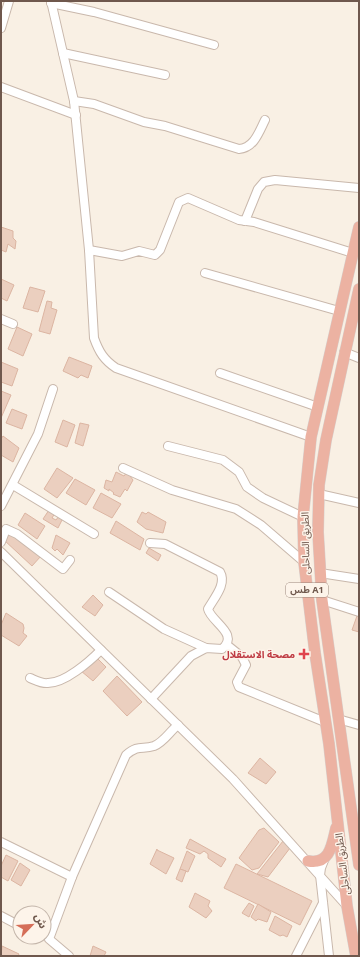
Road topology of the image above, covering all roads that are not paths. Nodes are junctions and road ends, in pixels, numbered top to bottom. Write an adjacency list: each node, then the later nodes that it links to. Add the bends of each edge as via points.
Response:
1 (9, 1): 3 (street)
2 (51, 2): 4 (street); 5 (street)
3 (1, 28)
4 (214, 45)
5 (63, 54): 6 (street); 8 (street)
6 (165, 74)
7 (1, 87): 9 (street)
8 (74, 101): 9 (street); 10 (street, via 94,104 144,122 239,149 252,144)
9 (76, 115): 14 (street)
10 (265, 120)
11 (359, 188): 12 (street, via 274,180 264,182 258,189)
12 (245, 221): 14 (street, via 188,198 179,202 160,250 154,255 139,250 122,256); 15 (street)
13 (359, 227): 15 (highway, الطريق الساحلى / طس A1)
14 (90, 250): 26 (street, via 94,338 98,350 107,362 116,368)
15 (353, 254): 18 (highway, الطريق الساحلى / طس A1)
16 (204, 273): 18 (street)
17 (359, 289): 21 (highway, الطريق الساحلى / طس A1)
18 (339, 311): 25 (highway, الطريق الساحلى / طس A1)
19 (1, 319): 20 (street)
20 (13, 324)
21 (344, 352): 22 (street); 30 (highway, الطريق الساحلى / طس A1, via 326,440)
22 (359, 358)
23 (220, 374): 25 (street)
24 (53, 389): 29 (street, via 38,434)
25 (318, 407): 26 (highway, الطريق الساحلى / طس A1)
26 (311, 436): 33 (highway, الطريق الساحلى / طس A1)
27 (168, 446): 33 (street, via 223,460 239,472 248,487 263,498)
28 (123, 468): 39 (street, via 172,490 236,509 261,525)
29 (13, 485): 32 (street); 34 (street)
30 (319, 494): 31 (street); 40 (highway, الطريق الساحلى / طس A1)
31 (359, 503)
32 (1, 506)
33 (303, 517): 39 (highway, الطريق الساحلى / طس A1)
34 (94, 534)
35 (1, 542): 38 (street, via 6,530 17,534 63,569)
36 (150, 543): 45 (street, via 165,544 220,572 223,576 222,584 208,609 209,614 227,632)
37 (1, 552): 47 (street)
38 (70, 560)
39 (304, 562): 51 (highway, الطريق الساحلى / طس A1)
40 (320, 573): 41 (street); 43 (highway, الطريق الساحلى / طس A1)
41 (359, 579)
42 (109, 592): 46 (street, via 164,630)
43 (322, 600): 44 (street); 50 (highway, الطريق الساحلى / طس A1)
44 (359, 612)
45 (227, 645): 46 (street, via 222,649); 51 (street, via 245,661 246,665 237,682 239,688)
46 (206, 648): 49 (street, via 191,656)
47 (101, 650): 48 (street, via 76,671 54,682 42,683); 49 (street)
48 (30, 678)
49 (151, 699): 53 (street)
50 (338, 719): 52 (street); 58 (highway, الطريق الساحلى / طس A1)
51 (325, 722): 54 (highway, الطريق الساحلى / طس A1)
52 (359, 725)
53 (178, 726): 57 (street, via 232,778); 60 (street, via 161,743 135,748 126,755)
54 (337, 822): 56 (highway, via 329,853); 62 (highway, الطريق الساحلى / طس A1)
55 (1, 842): 60 (street)
56 (325, 858): 57 (highway); 59 (street)
57 (308, 861): 59 (street)
58 (359, 865)
59 (320, 875): 61 (street); 62 (street)
60 (72, 877): 65 (street)
61 (323, 902): 68 (street); 69 (street)
62 (347, 906): 70 (highway, الطريق الساحلى / طس A1)
63 (1, 916): 64 (street)
64 (12, 922)
65 (52, 924)
66 (52, 943): 67 (street)
67 (69, 956)
68 (296, 956)
69 (329, 956)
70 (356, 956)

